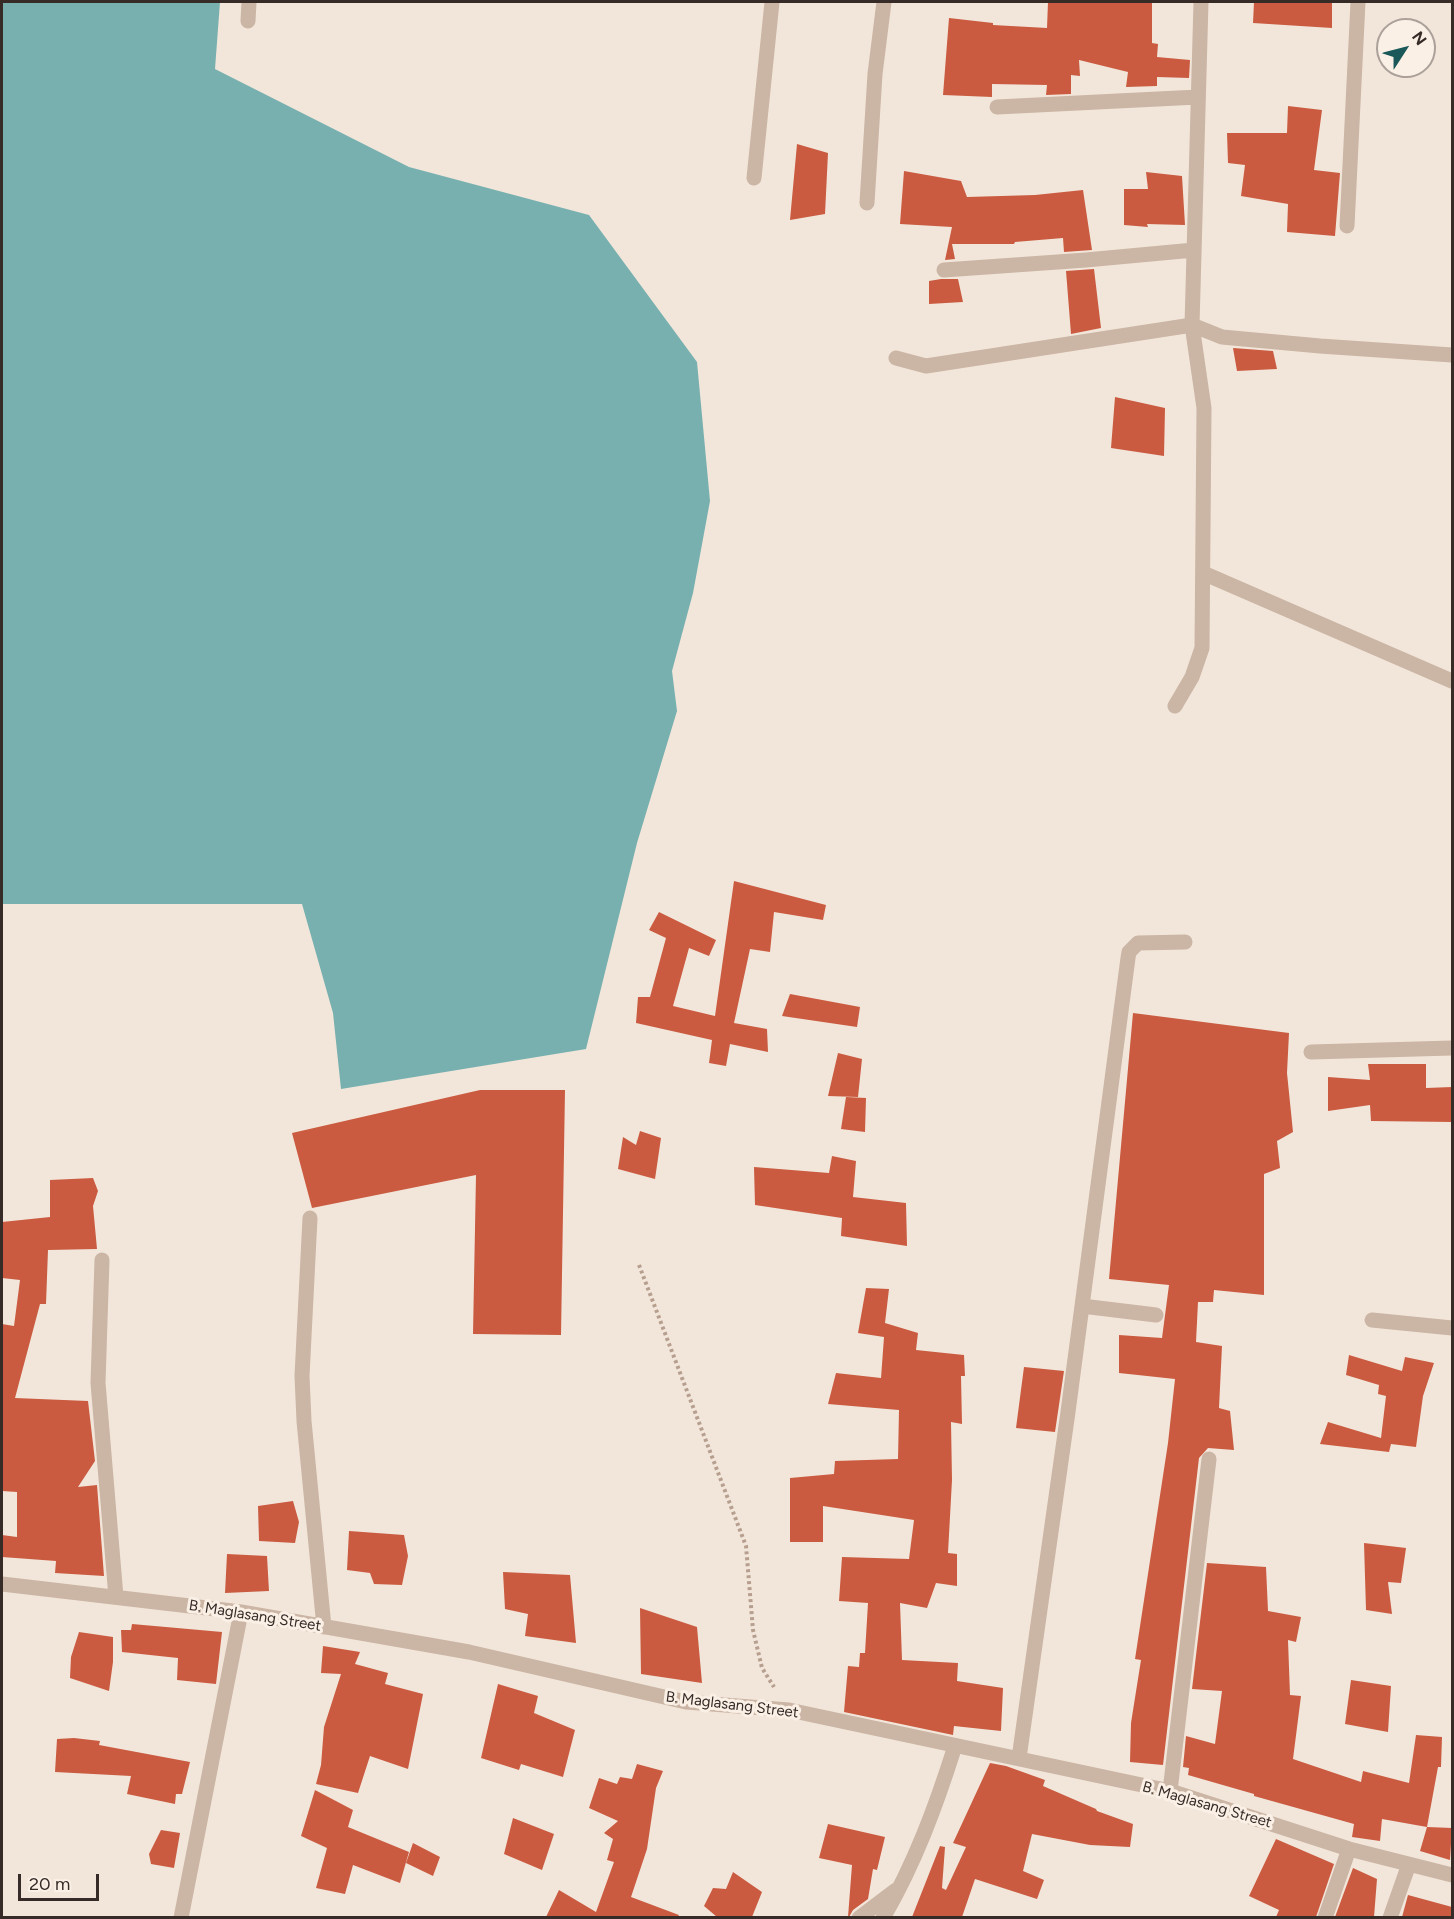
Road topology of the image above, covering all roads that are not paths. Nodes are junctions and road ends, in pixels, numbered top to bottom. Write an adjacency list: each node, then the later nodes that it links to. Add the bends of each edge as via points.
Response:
1 (249, 2): 6 (street)
2 (772, 2): 9 (street)
3 (884, 2): 10 (street)
4 (1201, 2): 7 (street)
5 (1358, 2): 11 (street)
6 (248, 21)
7 (1198, 97): 8 (street); 12 (street)
8 (997, 107)
9 (754, 178)
10 (867, 202)
11 (1347, 226)
12 (1194, 250): 13 (street); 14 (street)
13 (944, 270)
14 (1192, 325): 15 (street, via 1222,337); 16 (street, via 926,366); 17 (street, via 1203,408)
15 (1452, 355)
16 (896, 358)
17 (1203, 573): 18 (street); 19 (street, via 1202,648 1192,678)
18 (1452, 681)
19 (1175, 706)
20 (1185, 942): 25 (street, via 1138,942 1129,952)
21 (1452, 1048): 22 (street)
22 (1311, 1052)
23 (310, 1218): 33 (street, via 303,1421)
24 (102, 1260): 31 (street, via 98,1383)
25 (1082, 1306): 26 (street); 35 (street)
26 (1156, 1315)
27 (1372, 1320): 28 (street)
28 (1452, 1328)
29 (1209, 1459): 36 (street)
30 (2, 1584): 31 (street, B. Maglasang Street)
31 (116, 1597): 32 (street, B. Maglasang Street)
32 (241, 1612): 33 (street, B. Maglasang Street); 41 (street)
33 (324, 1627): 34 (street, B. Maglasang Street, via 469,1652 686,1702 789,1710)
34 (955, 1746): 35 (street, B. Maglasang Street); 40 (street)
35 (1019, 1758): 36 (street, B. Maglasang Street)
36 (1170, 1791): 37 (street, B. Maglasang Street)
37 (1349, 1848): 38 (street, B. Maglasang Street); 44 (street)
38 (1410, 1864): 39 (street, B. Maglasang Street); 45 (street)
39 (1452, 1875)
40 (903, 1884): 42 (street); 43 (street)
41 (181, 1917)
42 (859, 1917)
43 (883, 1917)
44 (1324, 1917)
45 (1390, 1917)

